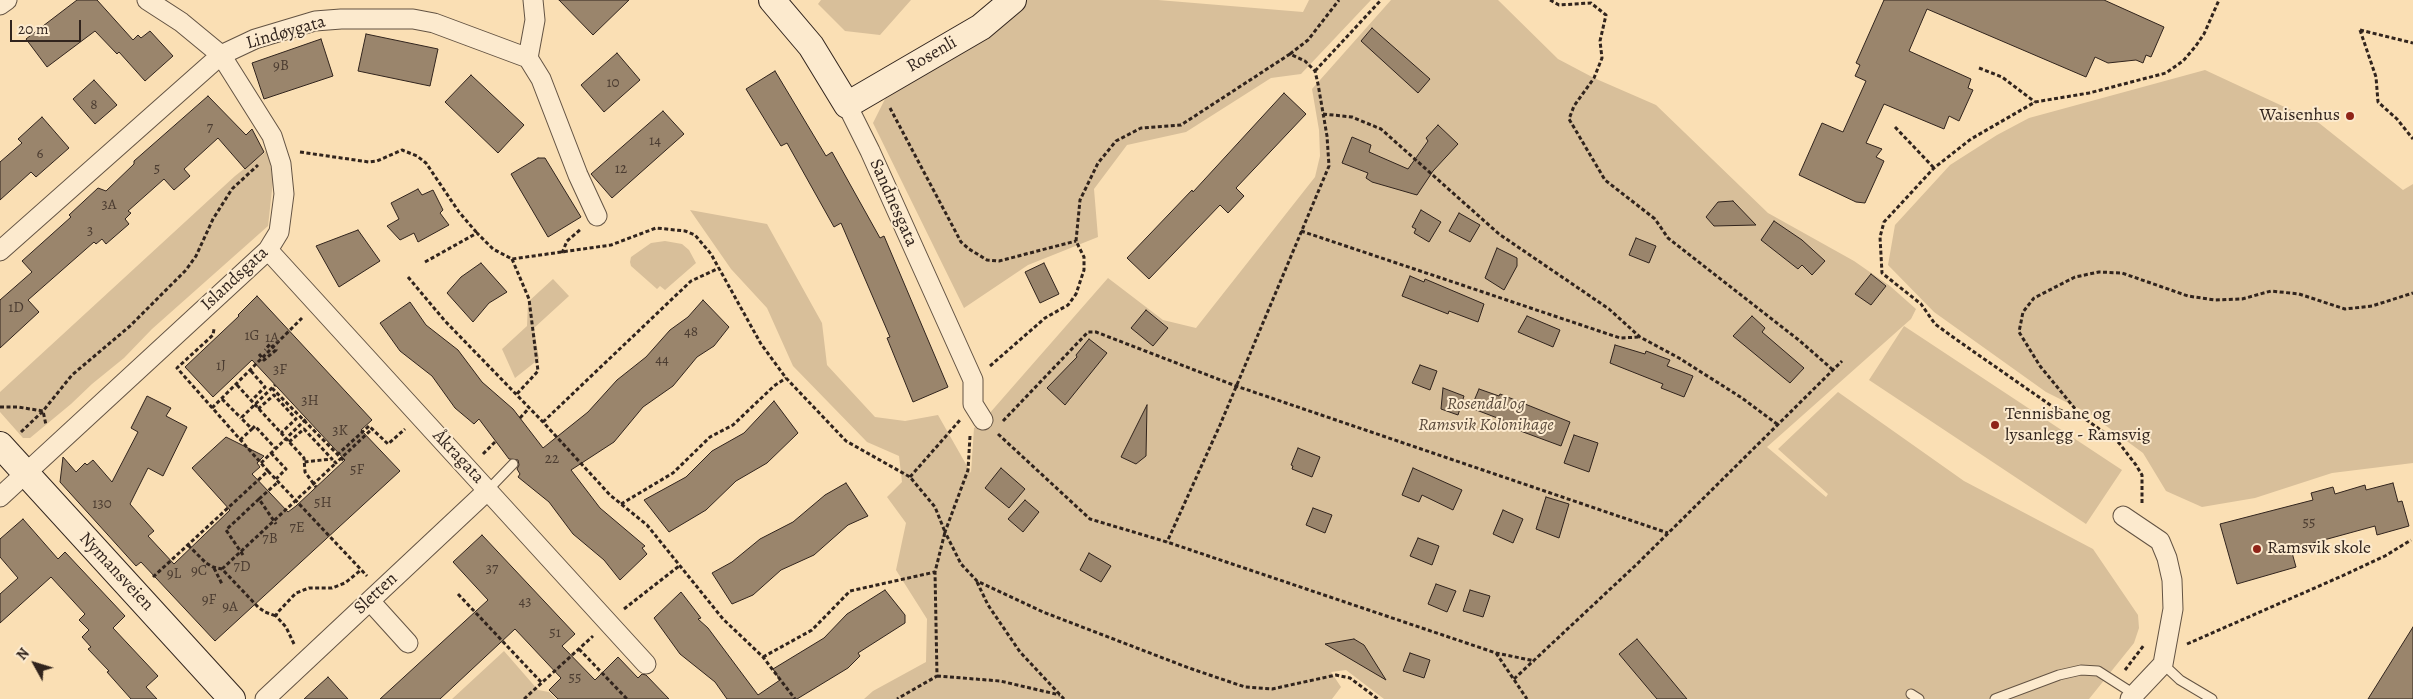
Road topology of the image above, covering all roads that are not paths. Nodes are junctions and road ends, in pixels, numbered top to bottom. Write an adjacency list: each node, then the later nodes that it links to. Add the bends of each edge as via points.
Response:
1 (7, 0): 6 (street)
2 (147, 0): 7 (street, Islandsgata, via 182,22)
3 (533, 0): 8 (street, via 535,20)
4 (772, 0): 9 (street, Sandnesgata, via 811,46)
5 (1013, 0): 9 (street, Rosenli, via 981,27)
6 (0, 5)
7 (221, 55): 8 (street, Lindøygata, via 255,39 315,21 362,18 413,19 434,23); 11 (street, Islandsgata, via 272,136 278,152 283,212 279,232); 12 (street, Lindøygata)
8 (528, 58): 10 (street, via 541,79)
9 (846, 105): 13 (street, Sandnesgata, via 870,151 972,380)
10 (597, 216)
11 (268, 250): 16 (street, Islandsgata); 17 (street, Åkragata)
12 (0, 251)
13 (984, 418)
14 (8, 440): 16 (street, Nymansveien)
15 (513, 464): 17 (lane)
16 (25, 474): 18 (street, Islandsgata); 25 (street, Nymansveien)
17 (488, 490): 20 (street, Sletten); 22 (street, Åkragata)
18 (0, 497)
19 (2123, 516): 23 (street, via 2160,541 2167,558 2173,609)
20 (370, 600): 21 (street, Sletten); 26 (street, Sletten)
21 (408, 643)
22 (646, 664)
23 (2163, 664): 24 (street); 28 (lane, via 2180,680)
24 (2132, 696): 27 (lane, via 2098,671 2080,670)
25 (232, 699)
26 (265, 699)
27 (1995, 699)
28 (2212, 699)

